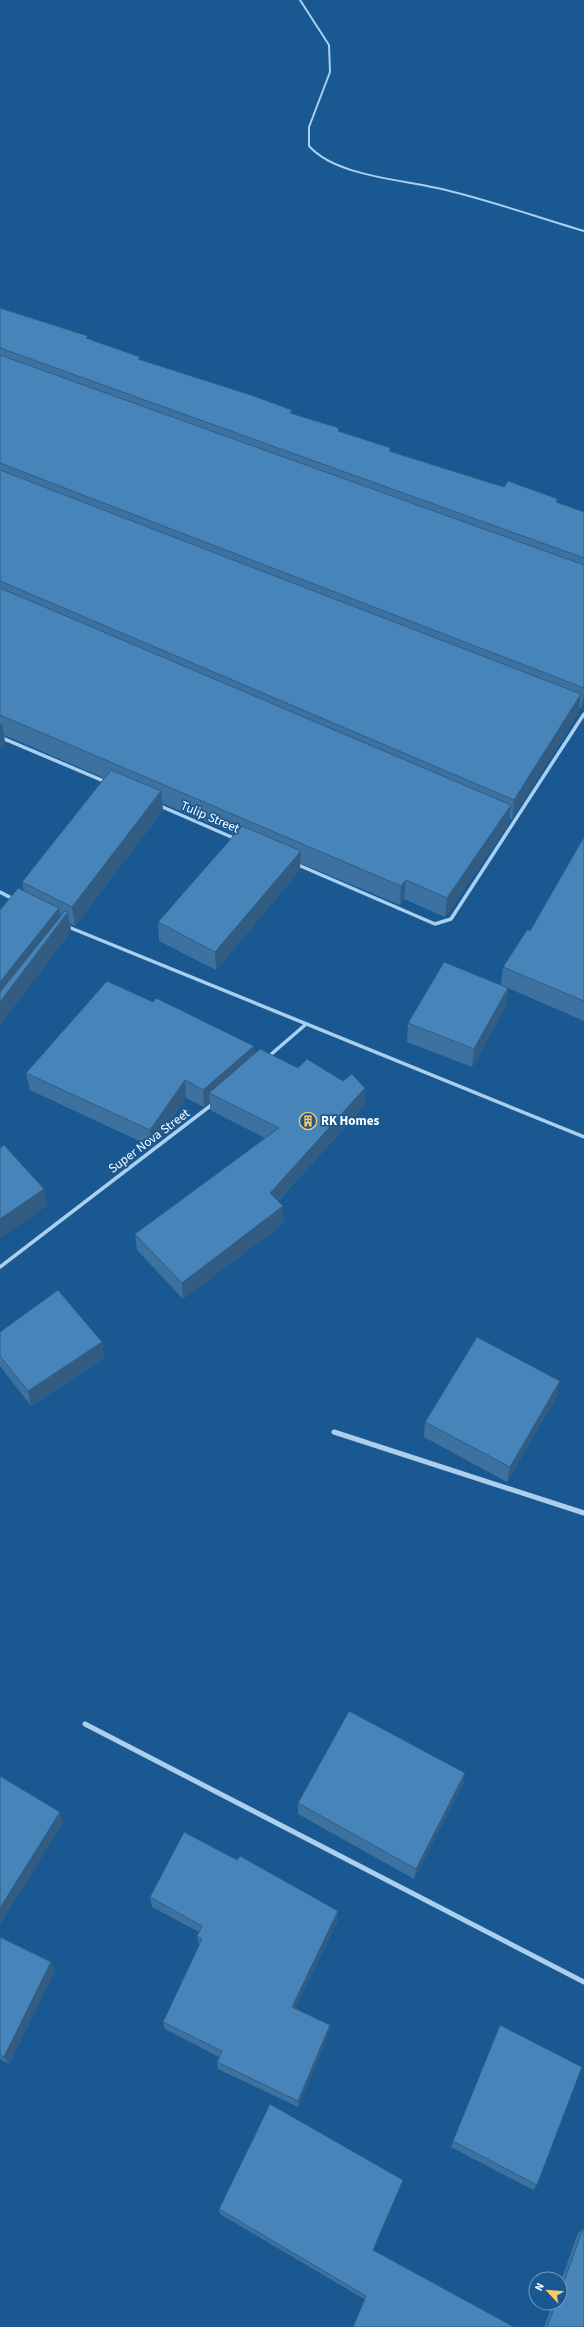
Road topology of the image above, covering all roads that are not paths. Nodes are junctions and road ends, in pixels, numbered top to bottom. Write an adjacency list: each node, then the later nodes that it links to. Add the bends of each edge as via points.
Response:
1 (300, 0): 2 (lane, via 329,46 330,72 309,127 309,146 317,155 341,166 386,179 438,188)
2 (584, 231)
3 (577, 710): 4 (street)
4 (584, 713): 9 (street)
5 (0, 737): 6 (street)
6 (109, 784)
7 (152, 802): 10 (street, Tulip Street)
8 (505, 820): 9 (street)
9 (513, 823): 11 (street, via 451,919 435,924)
10 (239, 840)
11 (290, 862)
12 (0, 892): 13 (street)
13 (20, 902)
14 (60, 923): 15 (street)
15 (67, 926): 16 (street); 17 (street)
16 (62, 932)
17 (305, 1025): 18 (street); 20 (street)
18 (264, 1060)
19 (218, 1100): 21 (street, Super Nova Street)
20 (584, 1137)
21 (0, 1267)
22 (334, 1432): 23 (street)
23 (584, 1513)
24 (85, 1724): 25 (street)
25 (584, 1982)

